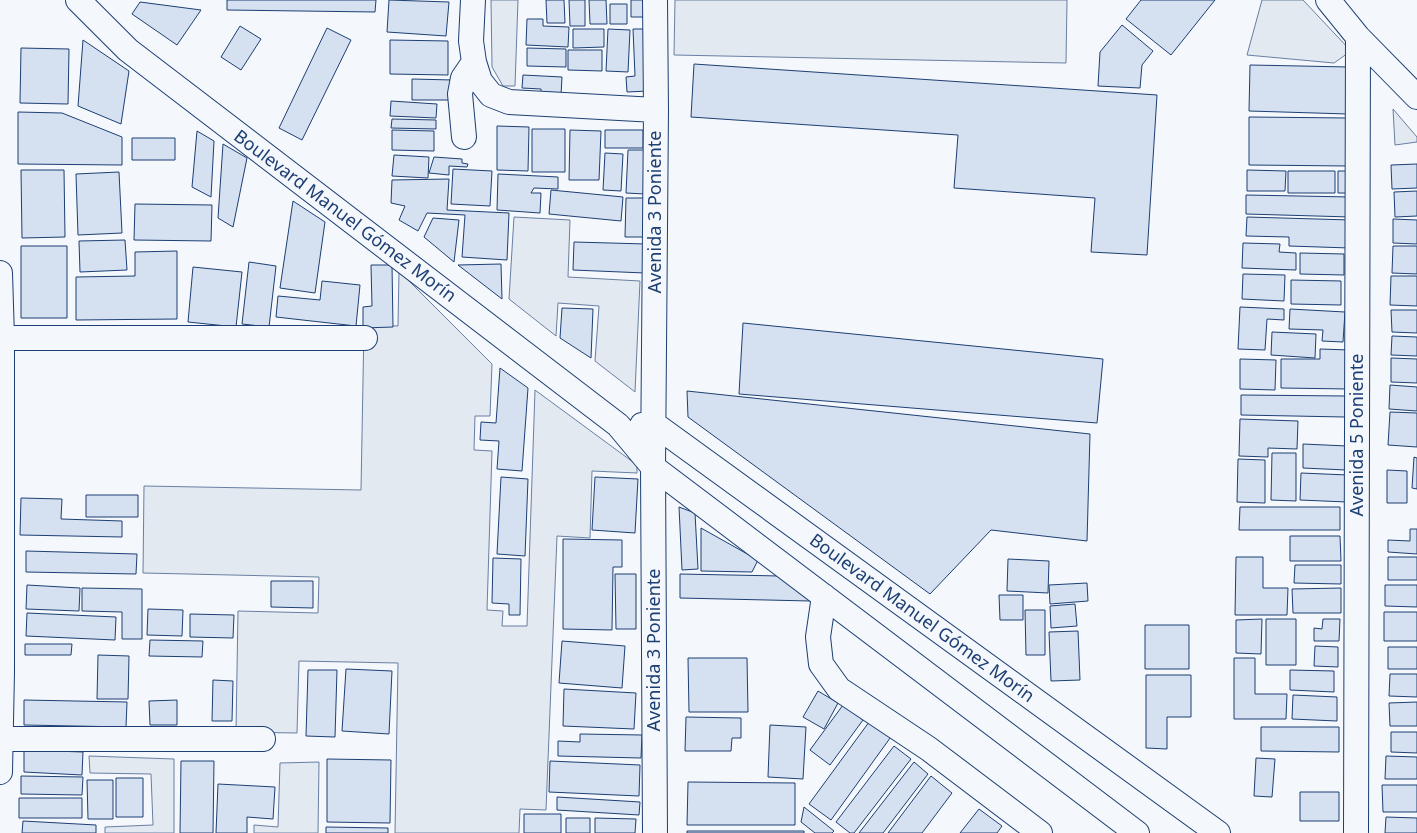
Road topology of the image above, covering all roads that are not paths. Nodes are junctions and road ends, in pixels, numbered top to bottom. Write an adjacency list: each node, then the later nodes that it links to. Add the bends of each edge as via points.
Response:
1 (78, 0): 14 (street, Boulevard Manuel Gómez Morín, via 128,50)
2 (473, 0): 6 (street, via 471,41)
3 (655, 0): 8 (street, Avenida 3 Poniente)
4 (1328, 0): 5 (street)
5 (1358, 36): 7 (street); 25 (street, Avenida 5 Poniente)
6 (474, 62): 8 (street, via 480,81 490,95 509,102); 9 (street, via 463,78 460,94)
7 (1417, 97)
8 (656, 110): 13 (street, Avenida 3 Poniente)
9 (464, 137)
10 (0, 273): 11 (street)
11 (2, 338): 12 (street); 17 (street)
12 (365, 338)
13 (654, 424): 14 (street); 15 (street, Avenida 3 Poniente); 24 (street, Boulevard Manuel Gómez Morín)
14 (618, 425): 15 (street, Boulevard Manuel Gómez Morín)
15 (653, 467): 16 (street, Boulevard Manuel Gómez Morín); 21 (street, Avenida 3 Poniente)
16 (824, 596): 22 (street, via 818,637 821,664 839,689 929,749); 23 (street, Boulevard Manuel Gómez Morín)
17 (1, 670): 18 (street)
18 (1, 739): 19 (street); 20 (street)
19 (263, 739)
20 (0, 772)
21 (655, 833)
22 (1040, 833)
23 (1137, 833)
24 (1218, 833)
25 (1356, 833)

